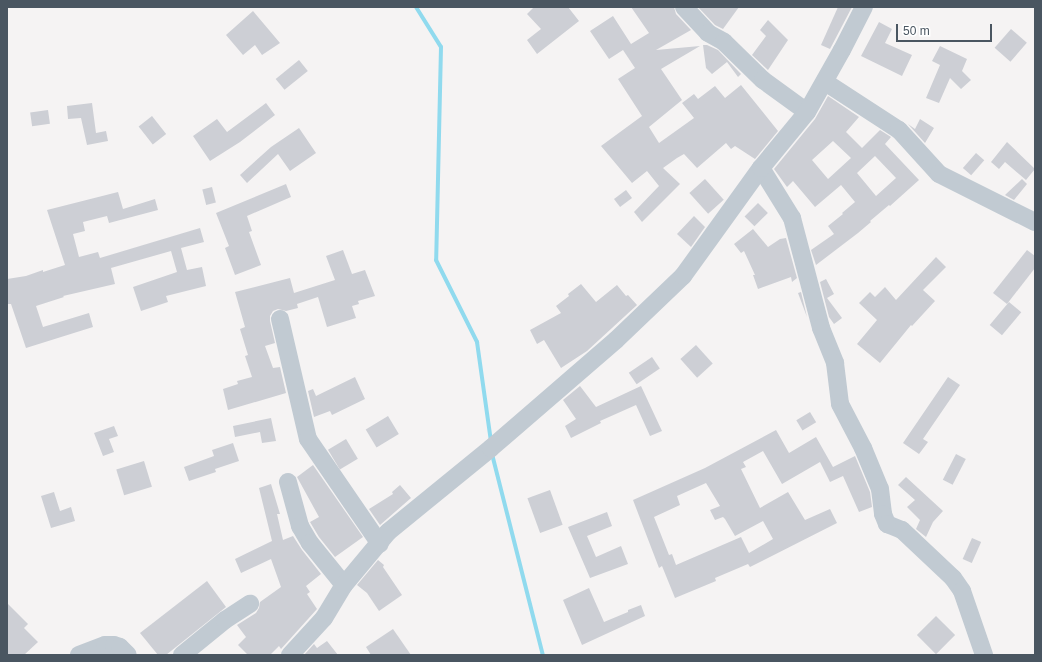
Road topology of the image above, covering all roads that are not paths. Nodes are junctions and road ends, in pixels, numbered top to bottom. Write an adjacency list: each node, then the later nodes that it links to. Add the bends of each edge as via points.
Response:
1 (684, 7): 4 (street, via 708,33 724,42 763,80)
2 (864, 7): 3 (street)
3 (825, 82): 4 (street); 6 (street, via 899,130 939,174 1032,223)
4 (808, 112): 5 (street)
5 (761, 168): 9 (street, via 683,276 616,340 497,443 388,532); 16 (street, via 792,218 821,328 835,363 840,404 863,448 880,489 883,514 888,524 902,530 953,578 962,591)
6 (1035, 222)
7 (280, 319): 9 (street, via 308,439)
8 (288, 482): 10 (street, via 300,526 310,543)
9 (380, 544): 10 (street)
10 (344, 585): 15 (street, via 324,618)
11 (250, 604): 14 (street, via 225,620)
12 (79, 655): 13 (street, via 105,645 114,645)
13 (128, 655)
14 (182, 655)
15 (290, 655)
16 (984, 655)

